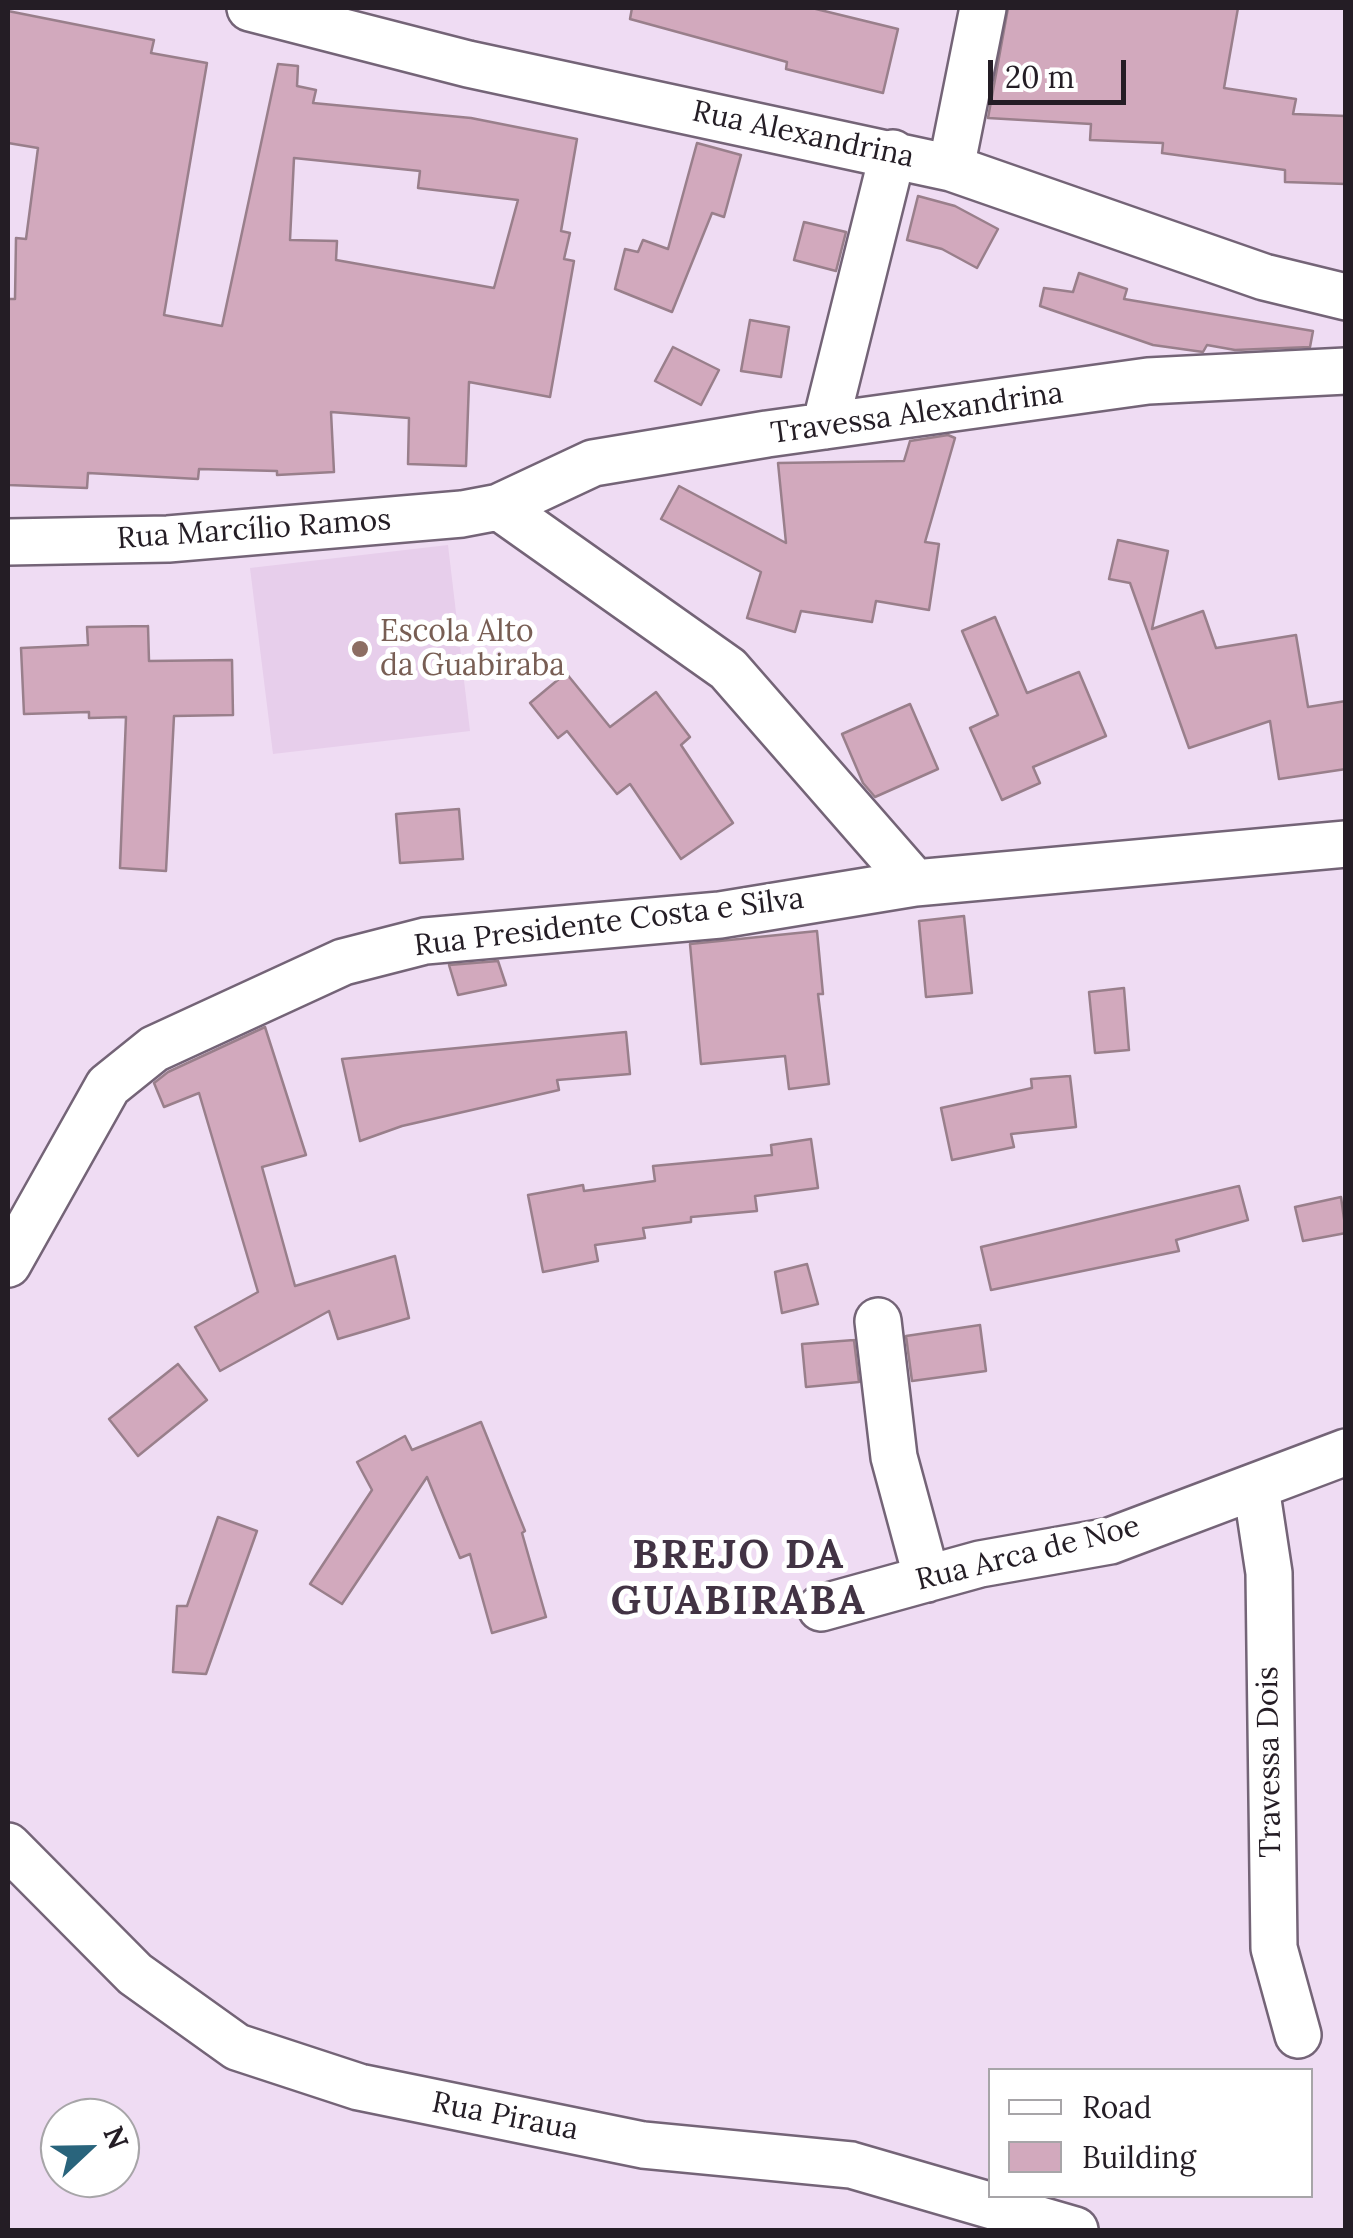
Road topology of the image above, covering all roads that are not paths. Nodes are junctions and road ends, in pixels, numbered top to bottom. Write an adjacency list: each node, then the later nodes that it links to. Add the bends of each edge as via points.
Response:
1 (250, 8): 3 (street, Rua Alexandrina, via 468,64)
2 (983, 8): 4 (street)
3 (894, 153): 4 (street, Rua Alexandrina); 7 (street)
4 (951, 168): 5 (street, Rua Alexandrina, via 1264,277)
5 (1346, 297)
6 (1346, 371): 7 (street, Travessa Alexandrina, via 1148,381)
7 (825, 426): 8 (street, Travessa Alexandrina, via 593,463)
8 (499, 507): 9 (street, Rua Marcílio Ramos, via 168,540); 11 (street, via 728,669)
9 (8, 542)
10 (1346, 844): 11 (street, Rua Presidente Costa e Silva)
11 (915, 883): 12 (street, Rua Presidente Costa e Silva, via 720,916 425,942 343,962 154,1048 108,1086)
12 (8, 1264)
13 (878, 1321): 16 (street, via 894,1456)
14 (1346, 1452): 15 (street, Rua Arca de Noe)
15 (1256, 1488): 16 (street, Rua Arca de Noe, via 1110,1540); 19 (street, Travessa Dois, via 1269,1573 1274,1948)
16 (926, 1579): 17 (street, Rua Arca de Noe)
17 (821, 1608)
18 (8, 1846): 20 (street, Rua Piraua, via 135,1974 237,2047 359,2087 644,2144 852,2165)
19 (1298, 2035)
20 (1074, 2230)

